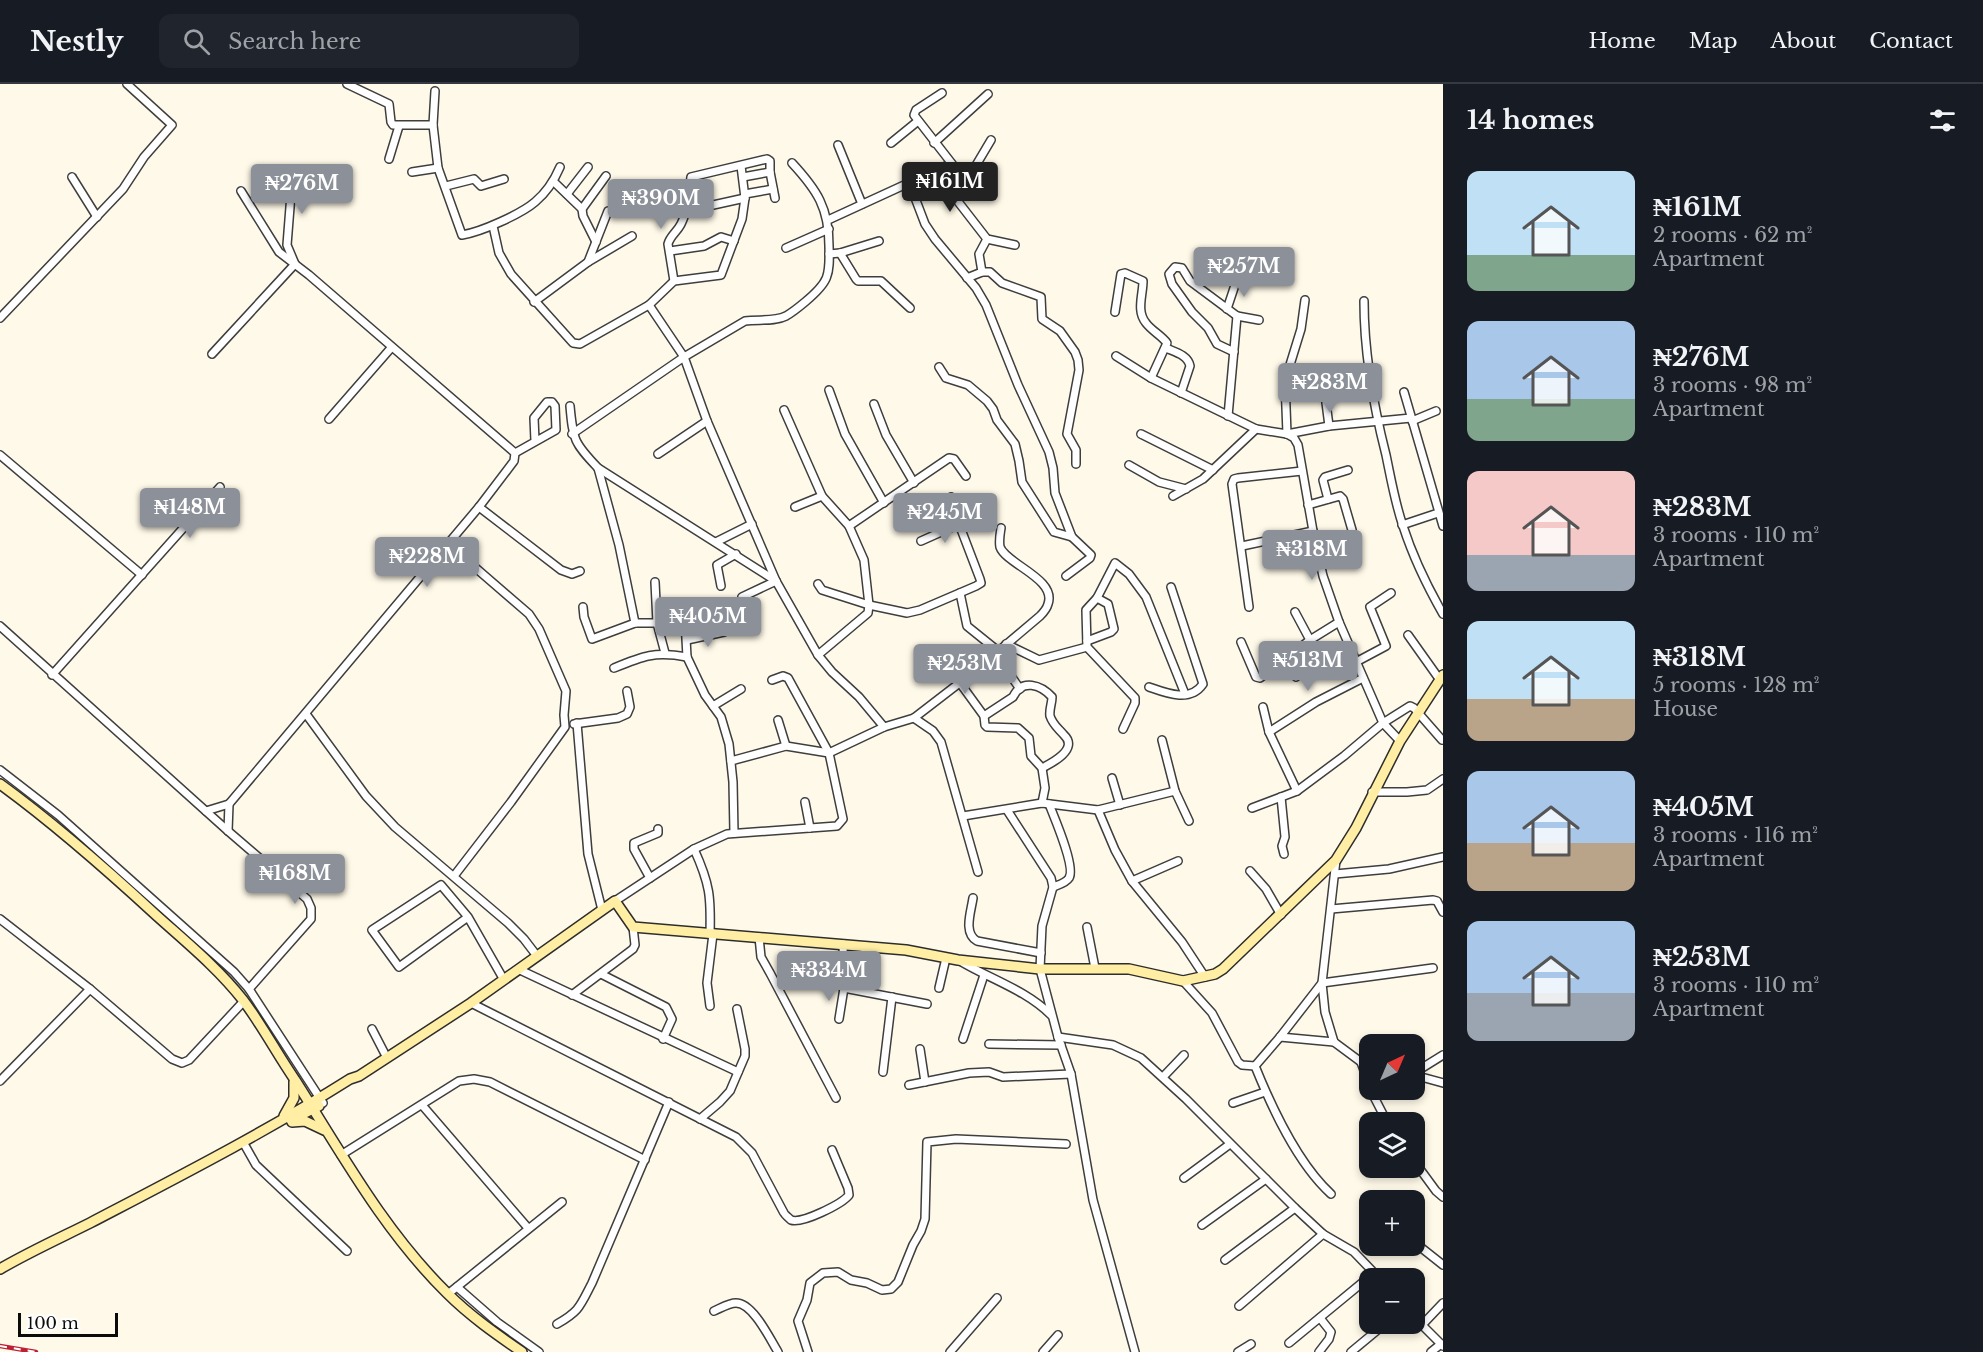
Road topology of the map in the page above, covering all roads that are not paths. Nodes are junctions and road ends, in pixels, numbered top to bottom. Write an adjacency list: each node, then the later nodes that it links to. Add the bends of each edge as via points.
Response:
1 (127, 84): 40 (street, via 172,125)
2 (347, 84): 8 (street, via 389,104 391,122)
3 (435, 91): 7 (street)
4 (942, 93): 6 (street, via 916,110)
5 (988, 94): 11 (street)
6 (918, 122): 10 (street); 11 (street)
7 (433, 125): 8 (street); 19 (street)
8 (399, 126): 13 (street)
9 (991, 140): 29 (street)
10 (891, 143)
11 (934, 143): 15 (street)
12 (838, 145): 36 (street)
13 (389, 159)
14 (792, 163): 41 (street, via 819,198)
15 (950, 164): 28 (street); 29 (street)
16 (741, 166): 22 (street, via 767,159); 25 (street); 39 (street, via 691,177)
17 (560, 167): 27 (street)
18 (588, 167): 33 (street)
19 (438, 168): 21 (street); 30 (street)
20 (293, 169): 55 (street, via 287,245)
21 (412, 172)
22 (770, 172): 25 (street); 31 (street)
23 (606, 176): 37 (street)
24 (72, 177): 40 (street)
25 (743, 177): 34 (street)
26 (504, 179): 30 (street, via 481,186 474,179)
27 (554, 182): 33 (street); 42 (street, via 534,203)
28 (909, 182): 36 (street); 57 (street, via 930,232)
29 (967, 183): 45 (street, via 956,202)
30 (446, 186): 42 (street, via 462,235)
31 (773, 189): 34 (street); 35 (street)
32 (241, 191): 55 (street, via 279,252)
33 (567, 194): 37 (street)
34 (745, 196): 39 (street); 46 (street)
35 (775, 198)
36 (862, 204): 41 (street)
37 (582, 209): 47 (street)
38 (608, 211): 47 (street)
39 (686, 211): 51 (street, via 669,240)
40 (97, 217): 68 (street)
41 (828, 220): 43 (street)
42 (493, 226): 62 (street, via 499,253)
43 (829, 229): 50 (street); 53 (street)
44 (632, 236): 54 (street)
45 (987, 239): 49 (street); 56 (street, via 979,254)
46 (734, 241): 51 (street, via 721,237 704,246); 59 (street, via 721,275)
47 (596, 242): 54 (street)
48 (879, 242): 52 (street)
49 (1016, 245)
50 (786, 248)
51 (670, 251): 59 (street)
52 (840, 253): 53 (street); 64 (street, via 856,279 881,281)
53 (829, 254): 75 (street, via 830,266 821,289 793,311 778,319 745,321)
54 (588, 262): 62 (street)
55 (295, 264): 70 (street); 73 (street)
56 (982, 272): 57 (street); 100 (street, via 990,272 1002,283 1041,297 1042,319 1060,332 1075,352 1079,370 1067,434 1076,450)
57 (967, 279): 127 (street, via 986,305 1049,452 1054,493)
58 (1237, 279): 65 (street)
59 (674, 281): 63 (street)
60 (1305, 300): 95 (street, via 1301,329 1285,381)
61 (1364, 301): 89 (street, via 1367,365)
62 (534, 302): 63 (street, via 576,344)
63 (649, 305): 75 (street)
64 (910, 308)
65 (1227, 309): 67 (street); 72 (street, via 1190,281 1182,268 1171,270 1172,284 1192,312 1217,344)
66 (1115, 312): 71 (street, via 1121,274 1140,279 1142,317 1164,339)
67 (1237, 316): 69 (street); 72 (street)
68 (0, 318)
69 (1259, 320)
70 (392, 348): 87 (street); 97 (street)
71 (1166, 348): 77 (street); 81 (street, via 1189,361)
72 (1234, 352): 86 (street)
73 (212, 354)
74 (1116, 356): 77 (street)
75 (684, 357): 90 (street); 93 (street)
76 (939, 367): 127 (street, via 946,378 968,385 987,401 1015,444 1022,482 1033,501 1054,532)
77 (1151, 378): 81 (street)
78 (1324, 387): 91 (street)
79 (829, 390): 114 (street, via 845,434)
80 (1404, 392): 88 (street)
81 (1181, 393): 86 (street)
82 (874, 404): 107 (street, via 885,435)
83 (570, 406): 93 (street)
84 (784, 410): 110 (street)
85 (1436, 411): 88 (street)
86 (1228, 416): 92 (street)
87 (328, 419)
88 (1412, 419): 89 (street); 118 (street)
89 (1377, 420): 91 (street); 121 (street)
90 (707, 421): 98 (street); 119 (street)
91 (1329, 426): 95 (street)
92 (1256, 429): 95 (street); 103 (street)
93 (572, 434): 102 (street, via 580,450)
94 (1141, 434): 103 (street)
95 (1287, 434): 105 (street, via 1298,445)
96 (535, 441): 96 (street, via 556,430 552,402 547,402 534,418); 97 (street)
97 (515, 453): 116 (street, via 514,461)
98 (658, 454)
99 (0, 455): 134 (street)
100 (1076, 464)
101 (1129, 465): 109 (street, via 1159,482)
102 (598, 468): 129 (street); 153 (street)
103 (1213, 470): 109 (street)
104 (1347, 470): 113 (street, via 1323,480)
105 (1302, 471): 115 (street); 131 (street, via 1234,479)
106 (966, 476): 107 (street, via 951,457)
107 (914, 483): 114 (street)
108 (220, 488): 134 (street)
109 (1186, 489): 111 (street)
110 (822, 496): 117 (street); 122 (street)
111 (1173, 496)
112 (951, 497): 120 (street)
113 (1328, 499): 115 (street); 125 (street, via 1343,499)
114 (884, 502): 122 (street)
115 (1308, 505): 126 (street)
116 (480, 507): 130 (street); 133 (street, via 561,570)
117 (795, 507)
118 (1438, 513): 121 (street); 123 (street)
119 (752, 524): 129 (street); 136 (street)
120 (959, 524): 128 (street); 141 (street, via 981,583)
121 (1402, 525): 150 (street)
122 (849, 526): 146 (street, via 864,561)
123 (1443, 526)
124 (1001, 528): 160 (street, via 1000,547 1004,554 1035,577 1049,598 1040,616)
125 (1352, 530)
126 (1312, 531): 131 (street); 151 (street)
127 (1072, 537): 135 (street, via 1091,555)
128 (921, 541)
129 (716, 542): 132 (street)
130 (448, 544): 182 (street); 189 (street, via 529,614 539,629 566,691)
131 (1242, 546): 148 (street)
132 (736, 554): 136 (street); 139 (street, via 717,565)
133 (580, 572)
134 (142, 575): 169 (street)
135 (1066, 576)
136 (776, 581): 143 (street); 164 (street)
137 (655, 582): 152 (street)
138 (818, 584): 146 (street, via 822,590)
139 (721, 586)
140 (1171, 587): 179 (street, via 1203,684)
141 (960, 593): 146 (street, via 907,613); 162 (street, via 967,626)
142 (1391, 593): 167 (street, via 1370,607 1386,646)
143 (742, 597)
144 (1097, 598): 161 (street, via 1086,610); 161 (street, via 1108,604 1114,629); 179 (street, via 1117,563 1146,597)
145 (684, 602): 157 (street)
146 (869, 605): 164 (street, via 867,615)
147 (583, 607): 153 (street, via 592,639)
148 (1249, 607)
149 (1295, 612): 158 (street)
150 (1443, 614)
151 (1338, 622): 158 (street); 167 (street)
152 (657, 623): 153 (street); 163 (street)
153 (635, 624)
154 (0, 626): 169 (street)
155 (724, 632): 157 (street)
156 (1408, 635): 171 (street)
157 (687, 640): 165 (street)
158 (1310, 640): 166 (street)
159 (1241, 642): 166 (street, via 1258,678)
160 (1006, 644): 161 (street, via 1039,660); 162 (street)
161 (1087, 644): 191 (street, via 1135,698)
162 (998, 651): 174 (street); 177 (street, via 1007,660)
163 (665, 653): 165 (street); 168 (street)
164 (818, 655): 190 (street)
165 (687, 657): 180 (street)
166 (1285, 661): 170 (street)
167 (1356, 662): 172 (street)
168 (614, 668)
169 (52, 675): 215 (street)
170 (1296, 677)
171 (1442, 677): 183 (main road)
172 (1363, 678): 188 (street); 192 (street)
173 (772, 680): 197 (street, via 788,678)
174 (960, 683): 184 (street); 185 (street)
175 (1149, 687): 179 (street, via 1174,696)
176 (741, 689): 180 (street)
177 (1020, 689): 184 (street); 199 (street, via 1038,686 1052,697 1050,715 1068,743 1057,760)
178 (627, 691): 187 (street, via 627,714)
179 (1185, 694)
180 (713, 706): 198 (street, via 721,717)
181 (1263, 707): 192 (street)
182 (306, 714): 209 (street); 230 (street, via 366,796 395,827)
183 (1418, 714): 188 (street, via 1410,706); 194 (street); 195 (main road)
184 (984, 716): 199 (street, via 987,727 1014,727 1025,733 1031,756)
185 (914, 718): 190 (street); 216 (street, via 941,742)
186 (778, 720): 196 (street)
187 (576, 723): 189 (street); 237 (street, via 588,854)
188 (1383, 723): 195 (street); 205 (street)
189 (565, 727): 230 (street)
190 (884, 727): 197 (street)
191 (1123, 729)
192 (1269, 732): 205 (street)
193 (1162, 740): 204 (street)
194 (1442, 740)
195 (1400, 741): 206 (main road)
196 (786, 746): 197 (street); 198 (street)
197 (829, 753): 218 (street, via 843,819 837,826)
198 (731, 761): 221 (street)
199 (1042, 768): 210 (street)
200 (0, 770): 244 (street, via 58,815)
201 (1112, 778): 211 (street)
202 (1443, 779): 206 (street, via 1427,790)
203 (0, 784): 246 (main road, via 46,818)
204 (1175, 791): 211 (street); 217 (street)
205 (1297, 791): 207 (street)
206 (1372, 792): 225 (main road)
207 (1281, 797): 212 (street); 223 (street)
208 (805, 802): 218 (street)
209 (229, 804): 215 (street); 220 (street)
210 (1046, 804): 213 (street); 214 (street); 233 (street, via 1071,874 1068,880)
211 (1120, 805): 214 (street)
212 (1252, 808)
213 (1007, 810): 216 (street); 233 (street)
214 (1098, 810): 232 (street)
215 (206, 811): 220 (street)
216 (963, 816): 227 (street)
217 (1188, 821)
218 (810, 828): 221 (street)
219 (658, 829): 231 (street, via 658,833 634,843)
220 (228, 831): 268 (street, via 307,899 311,908 311,920)
221 (734, 833): 222 (street)
222 (694, 849): 231 (street); 245 (street, via 711,898)
223 (1284, 854)
224 (1443, 857): 229 (street, via 1389,869)
225 (1336, 860): 229 (street); 239 (main road)
226 (1178, 861): 232 (street)
227 (978, 872)
228 (1251, 872): 239 (street)
229 (1335, 874): 236 (street)
230 (454, 876): 251 (street, via 508,923)
231 (650, 878): 235 (street)
232 (1132, 881): 261 (street)
233 (1053, 887): 250 (street, via 1042,926)
234 (973, 898): 250 (street, via 971,937)
235 (615, 901): 237 (main road); 242 (main road)
236 (1331, 909): 238 (street, via 1433,900); 264 (street)
237 (602, 910): 251 (main road)
238 (1443, 912)
239 (1281, 915): 261 (main road, via 1223,969)
240 (468, 917): 240 (street, via 441,885 372,930 399,967); 262 (street)
241 (0, 919): 267 (street)
242 (633, 927): 245 (main road); 258 (street, via 633,949)
243 (1088, 927): 254 (street)
244 (186, 928): 246 (street); 268 (street)
245 (712, 934): 247 (main road); 274 (street, via 707,983)
246 (179, 936): 271 (main road)
247 (759, 937): 248 (main road); 304 (street, via 763,963)
248 (843, 944): 249 (main road); 265 (street)
249 (865, 946): 252 (main road); 259 (street)
250 (1041, 953): 257 (street)
251 (537, 956): 256 (main road)
252 (946, 957): 253 (main road); 266 (street)
253 (958, 960): 257 (main road); 260 (street)
254 (1095, 968): 257 (main road); 263 (main road, via 1129,969)
255 (1433, 968): 264 (street)
256 (520, 969): 262 (main road); 269 (street)
257 (1040, 969): 276 (street)
258 (601, 974): 269 (street); 281 (street, via 666,1007 672,1019)
259 (865, 974)
260 (984, 975): 276 (street, via 1026,995); 282 (street)
261 (1205, 976): 263 (main road)
262 (504, 980): 272 (main road)
263 (1183, 981): 291 (street, via 1212,1013 1238,1062)
264 (1322, 983): 280 (street); 283 (street)
265 (844, 988): 270 (street); 277 (street)
266 (939, 988)
267 (90, 989): 271 (street, via 172,1059 182,1063); 299 (street)
268 (249, 989): 307 (street)
269 (572, 995): 281 (street)
270 (892, 997): 273 (street); 294 (street)
271 (244, 1001): 298 (main road)
272 (471, 1003): 289 (main road); 305 (street)
273 (927, 1004)
274 (710, 1006)
275 (737, 1009): 293 (street, via 745,1049)
276 (1053, 1017): 279 (street)
277 (839, 1019)
278 (372, 1029): 289 (street)
279 (1058, 1037): 285 (street); 296 (street, via 1113,1045 1141,1058)
280 (1280, 1037): 283 (street); 291 (street)
281 (663, 1039): 293 (street)
282 (963, 1039)
283 (1334, 1042): 290 (street)
284 (989, 1044): 285 (street)
285 (1061, 1045): 295 (street)
286 (920, 1049): 300 (street)
287 (1184, 1055): 296 (street)
288 (1443, 1055): 292 (street)
289 (387, 1058): 307 (main road)
290 (1359, 1061)
291 (1255, 1066): 303 (street)
292 (1425, 1067)
293 (738, 1072): 309 (street, via 730,1090)
294 (883, 1072)
295 (1071, 1074): 300 (street, via 1003,1077 989,1072 969,1073); 359 (street, via 1093,1200)
296 (1163, 1077): 314 (street)
297 (1425, 1077): 301 (street)
298 (294, 1079): 307 (main road); 310 (main road, via 294,1098)
299 (0, 1081)
300 (925, 1082): 302 (street)
301 (1443, 1083)
302 (909, 1085)
303 (1265, 1092): 306 (street); 323 (street, via 1297,1150 1319,1184)
304 (836, 1098)
305 (669, 1102): 309 (street); 317 (street)
306 (1233, 1103)
307 (316, 1104): 310 (main road); 311 (main road)
308 (422, 1105): 316 (street); 317 (street, via 459,1081 490,1082); 328 (street)
309 (700, 1119): 315 (street, via 736,1137 752,1153 791,1220 801,1221 843,1202 849,1195)
310 (281, 1122): 311 (main road, via 305,1121); 312 (main road)
311 (327, 1131): 316 (main road)
312 (243, 1142): 331 (street, via 256,1165); 334 (main road)
313 (1066, 1144): 356 (street, via 956,1139 927,1142 924,1218 901,1276 886,1290 838,1272 816,1277 810,1283 798,1321)
314 (1230, 1144): 319 (street); 320 (street)
315 (832, 1150)
316 (341, 1155): 338 (main road, via 394,1232)
317 (645, 1160): 345 (street, via 580,1308)
318 (1425, 1176): 322 (street)
319 (1184, 1178)
320 (1266, 1179): 326 (street); 327 (street)
321 (1443, 1186): 322 (street)
322 (1436, 1191): 324 (street)
323 (1331, 1194)
324 (1443, 1197)
325 (562, 1202): 328 (street)
326 (1295, 1208): 329 (street); 332 (street)
327 (1202, 1225)
328 (528, 1228): 336 (street)
329 (1323, 1234): 335 (street, via 1354,1252); 341 (street)
330 (1425, 1250): 333 (street)
331 (347, 1251)
332 (1225, 1260)
333 (1443, 1264)
334 (3, 1265)
335 (1369, 1268)
336 (457, 1287): 338 (street); 346 (street)
337 (1359, 1289): 343 (street)
338 (448, 1294): 346 (main road)
339 (997, 1298): 357 (street)
340 (1443, 1303): 344 (street)
341 (1239, 1306)
342 (714, 1311): 355 (street, via 734,1303 748,1308)
343 (1320, 1318): 350 (street); 361 (street, via 1331,1332)
344 (1425, 1322)
345 (557, 1324)
346 (494, 1326): 353 (main road); 354 (street)
347 (1425, 1328): 352 (street)
348 (1373, 1334): 362 (street)
349 (1058, 1335): 358 (street)
350 (1290, 1343)
351 (1251, 1344): 360 (street)
352 (1442, 1345): 363 (street)
353 (522, 1352)
354 (538, 1352)
355 (778, 1352)
356 (808, 1352)
357 (950, 1352)
358 (1043, 1352)
359 (1135, 1352)
360 (1238, 1352)
361 (1319, 1352)
362 (1351, 1352)
363 (1431, 1352)

